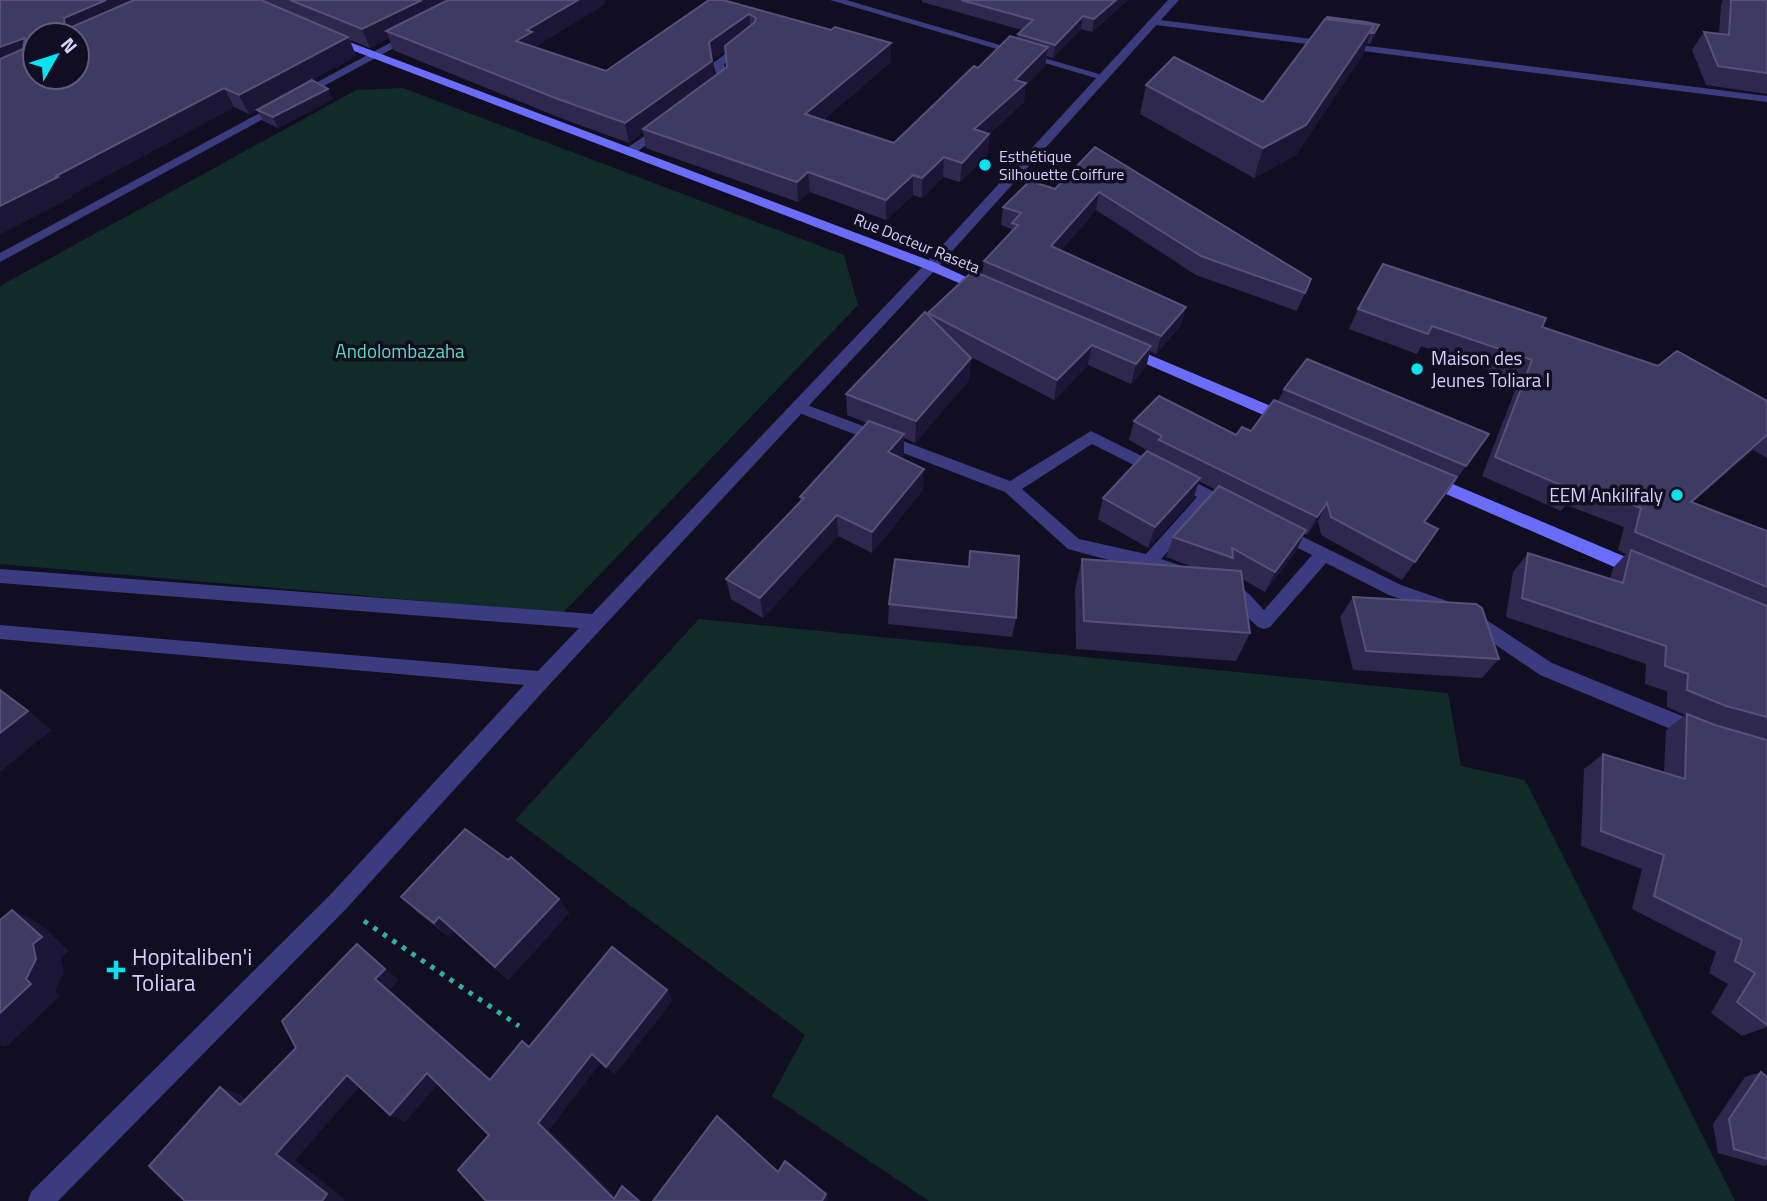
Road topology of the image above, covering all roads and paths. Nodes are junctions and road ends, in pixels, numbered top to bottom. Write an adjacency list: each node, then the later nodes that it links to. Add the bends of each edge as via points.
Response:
1 (835, 0): 8 (street)
2 (1174, 0): 3 (street)
3 (1152, 22): 8 (street); 10 (street)
4 (419, 30): 7 (street)
5 (322, 35): 7 (main road, Rue Docteur Raseta)
6 (750, 38): 9 (street, via 718,63 724,82)
7 (370, 55): 12 (main road, Rue Docteur Raseta); 13 (street)
8 (1103, 77): 14 (street)
9 (703, 97)
10 (1767, 99)
11 (671, 121): 12 (street)
12 (629, 152): 14 (main road, Rue Docteur Raseta)
13 (0, 258)
14 (931, 266): 15 (main road, Rue Docteur Raseta); 17 (street)
15 (994, 293)
16 (1108, 342): 18 (main road)
17 (799, 407): 20 (street); 28 (street)
18 (1298, 424)
19 (1412, 473): 27 (main road)
20 (1012, 488): 21 (street, via 1091,437); 25 (street, via 1074,544)
21 (1208, 496): 22 (street); 25 (street)
22 (1243, 513)
23 (1266, 525): 24 (street)
24 (1324, 554): 25 (street, via 1264,622 1235,592); 31 (street, via 1395,590 1464,614 1546,669)
25 (1149, 562)
26 (0, 576): 28 (street)
27 (1653, 576)
28 (598, 622): 30 (street)
29 (0, 632): 30 (street)
30 (542, 679): 32 (street)
31 (1714, 736)
32 (338, 902): 33 (path); 34 (street)
33 (519, 1026)
34 (40, 1201)

